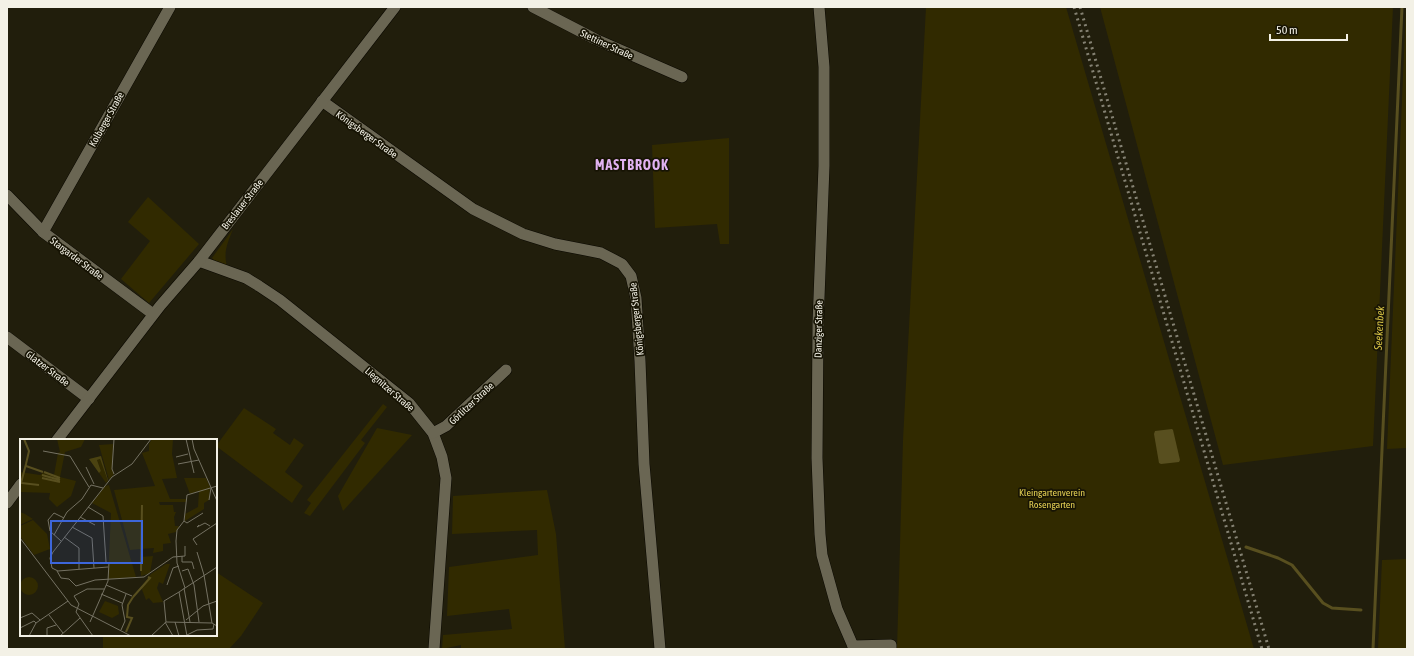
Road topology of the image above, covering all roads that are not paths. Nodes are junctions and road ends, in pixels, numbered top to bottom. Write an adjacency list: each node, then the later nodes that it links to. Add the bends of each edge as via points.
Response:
1 (170, 7): 8 (street, Kolberger Straße)
2 (395, 7): 6 (street, Breslauer Straße)
3 (533, 7): 5 (street, Stettiner Straße, via 595,39)
4 (819, 7): 18 (street, Danziger Straße, via 824,67 824,166 818,324 817,458 820,534 822,555 837,609)
5 (682, 77)
6 (322, 102): 9 (street, Breslauer Straße); 21 (street, Königsberger Straße, via 473,209 523,234 555,244 602,253 622,264 631,276 636,306 644,464)
7 (7, 195): 8 (street, Stargarder Straße)
8 (43, 232): 10 (street, Stargarder Straße)
9 (199, 261): 10 (street, Breslauer Straße); 14 (street, Liegnitzer Straße, via 246,278 280,300 409,403)
10 (154, 314): 13 (street, Breslauer Straße)
11 (7, 337): 13 (street, Glatzer Straße)
12 (506, 370): 14 (street, Görlitzer Straße, via 446,426)
13 (89, 399): 15 (street, Breslauer Straße)
14 (433, 433): 20 (street, Liegnitzer Straße, via 446,478)
15 (58, 439)
16 (20, 485): 17 (street)
17 (7, 503)
18 (854, 647): 19 (street, Danziger Straße)
19 (891, 647)
20 (434, 649)
21 (660, 649)

